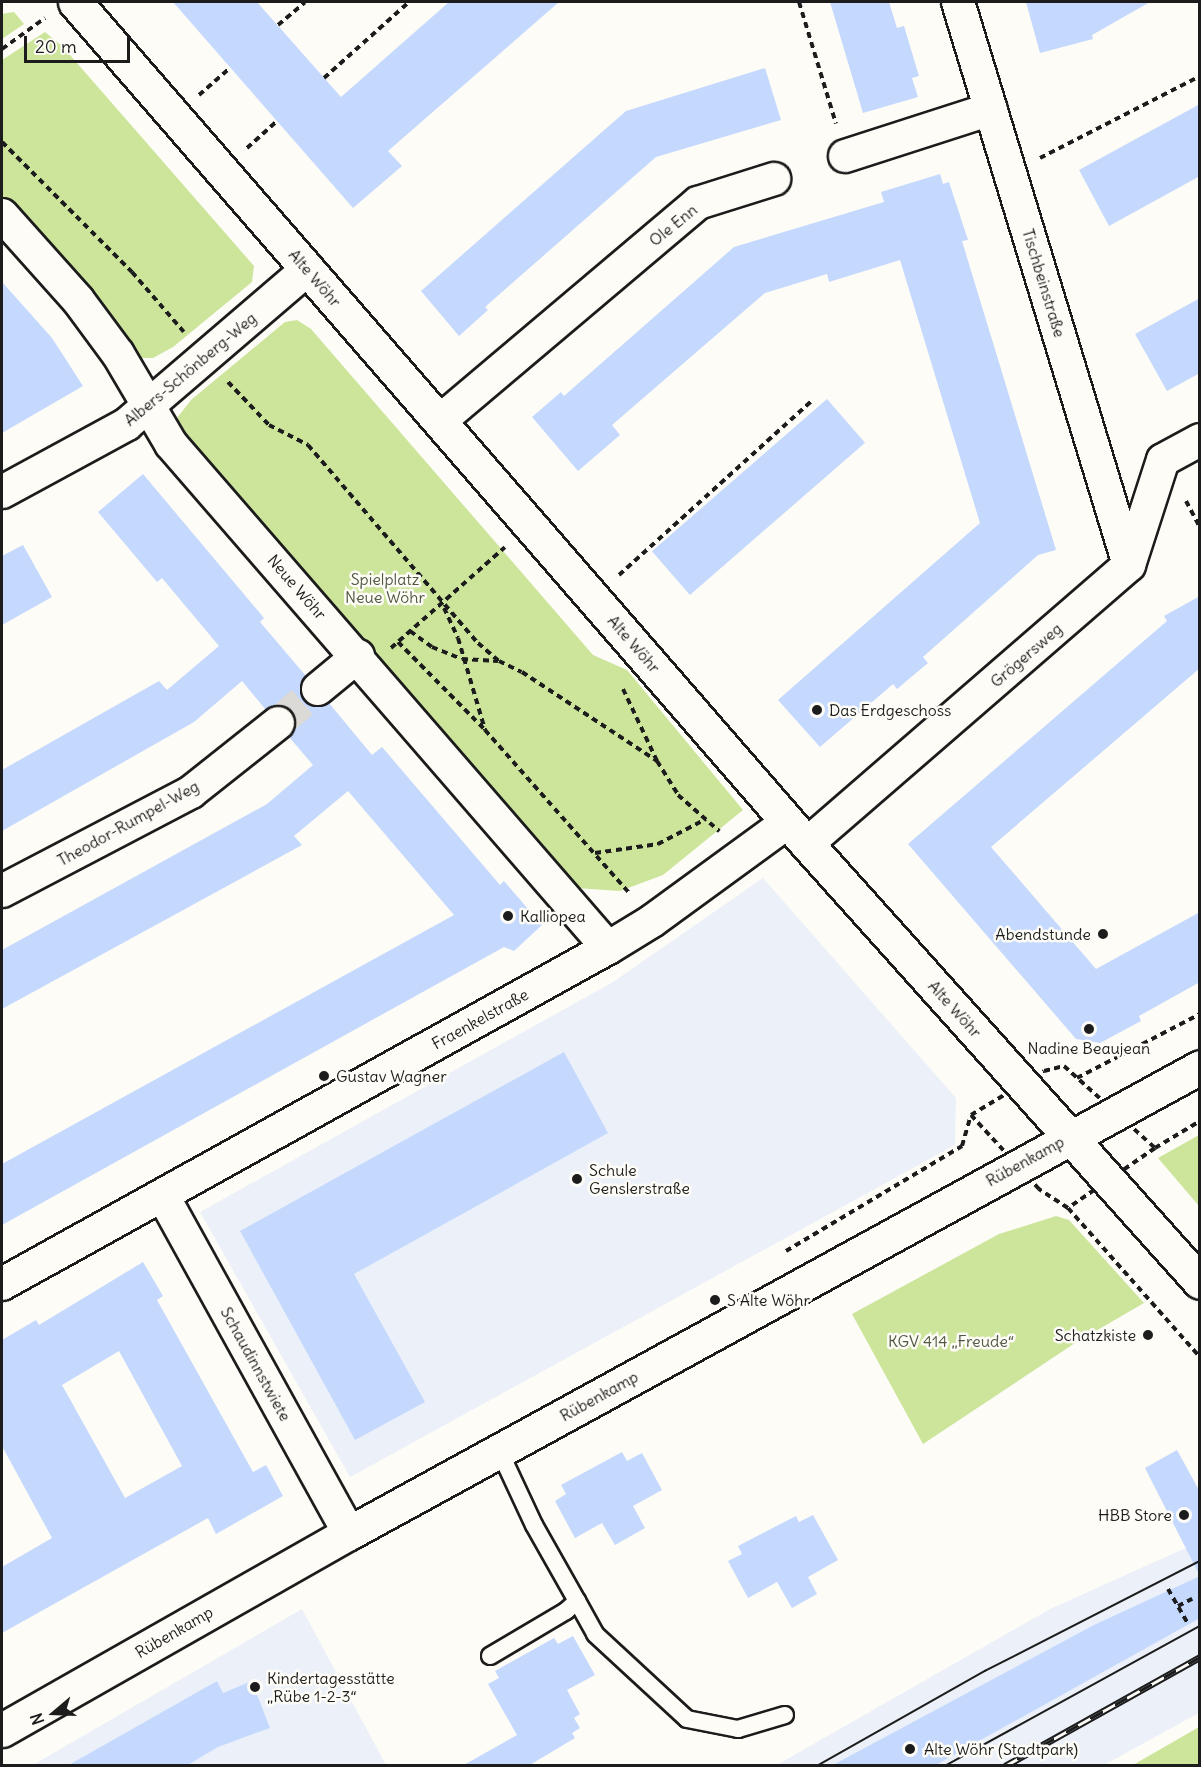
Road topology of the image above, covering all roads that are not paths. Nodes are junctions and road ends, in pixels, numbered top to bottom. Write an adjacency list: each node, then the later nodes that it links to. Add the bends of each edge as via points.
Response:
1 (958, 2): 3 (street, Tischbeinstraße)
2 (63, 8): 7 (street, Alte Wöhr)
3 (991, 109): 4 (street); 12 (street, Tischbeinstraße)
4 (845, 156)
5 (774, 179): 9 (street, Ole Enn, via 698,203)
6 (2, 215): 8 (street, Neue Wöhr, via 78,300 118,354)
7 (308, 269): 8 (street, Albers-Schönberg-Weg); 9 (street, Alte Wöhr)
8 (147, 407): 11 (street, Albers-Schönberg-Weg, via 108,435); 13 (street, Neue Wöhr, via 171,444)
9 (440, 421): 16 (street, Alte Wöhr)
10 (1200, 440): 12 (street, via 1163,460)
11 (2, 492)
12 (1129, 565): 16 (street, Grögersweg)
13 (363, 661): 14 (street); 18 (street, Neue Wöhr)
14 (318, 689)
15 (278, 723): 17 (street, Theodor-Rumpel-Weg, via 190,792)
16 (798, 833): 18 (street, Fraenkelstraße, via 747,852); 20 (street, Alte Wöhr)
17 (2, 891)
18 (608, 948): 21 (street, Fraenkelstraße)
19 (1200, 1067): 20 (street, Rübenkamp)
20 (1070, 1137): 22 (street, Alte Wöhr); 24 (street, Rübenkamp)
21 (163, 1196): 23 (street, Fraenkelstraße); 25 (street, Schaudinnstwiete)
22 (1200, 1282)
23 (2, 1284)
24 (499, 1450): 25 (street, Rübenkamp); 26 (lane, via 534,1526)
25 (349, 1533): 29 (street, Rübenkamp)
26 (577, 1601): 27 (lane); 28 (lane, via 595,1634 687,1719 738,1729)
27 (490, 1656)
28 (785, 1715)
29 (2, 1730)

